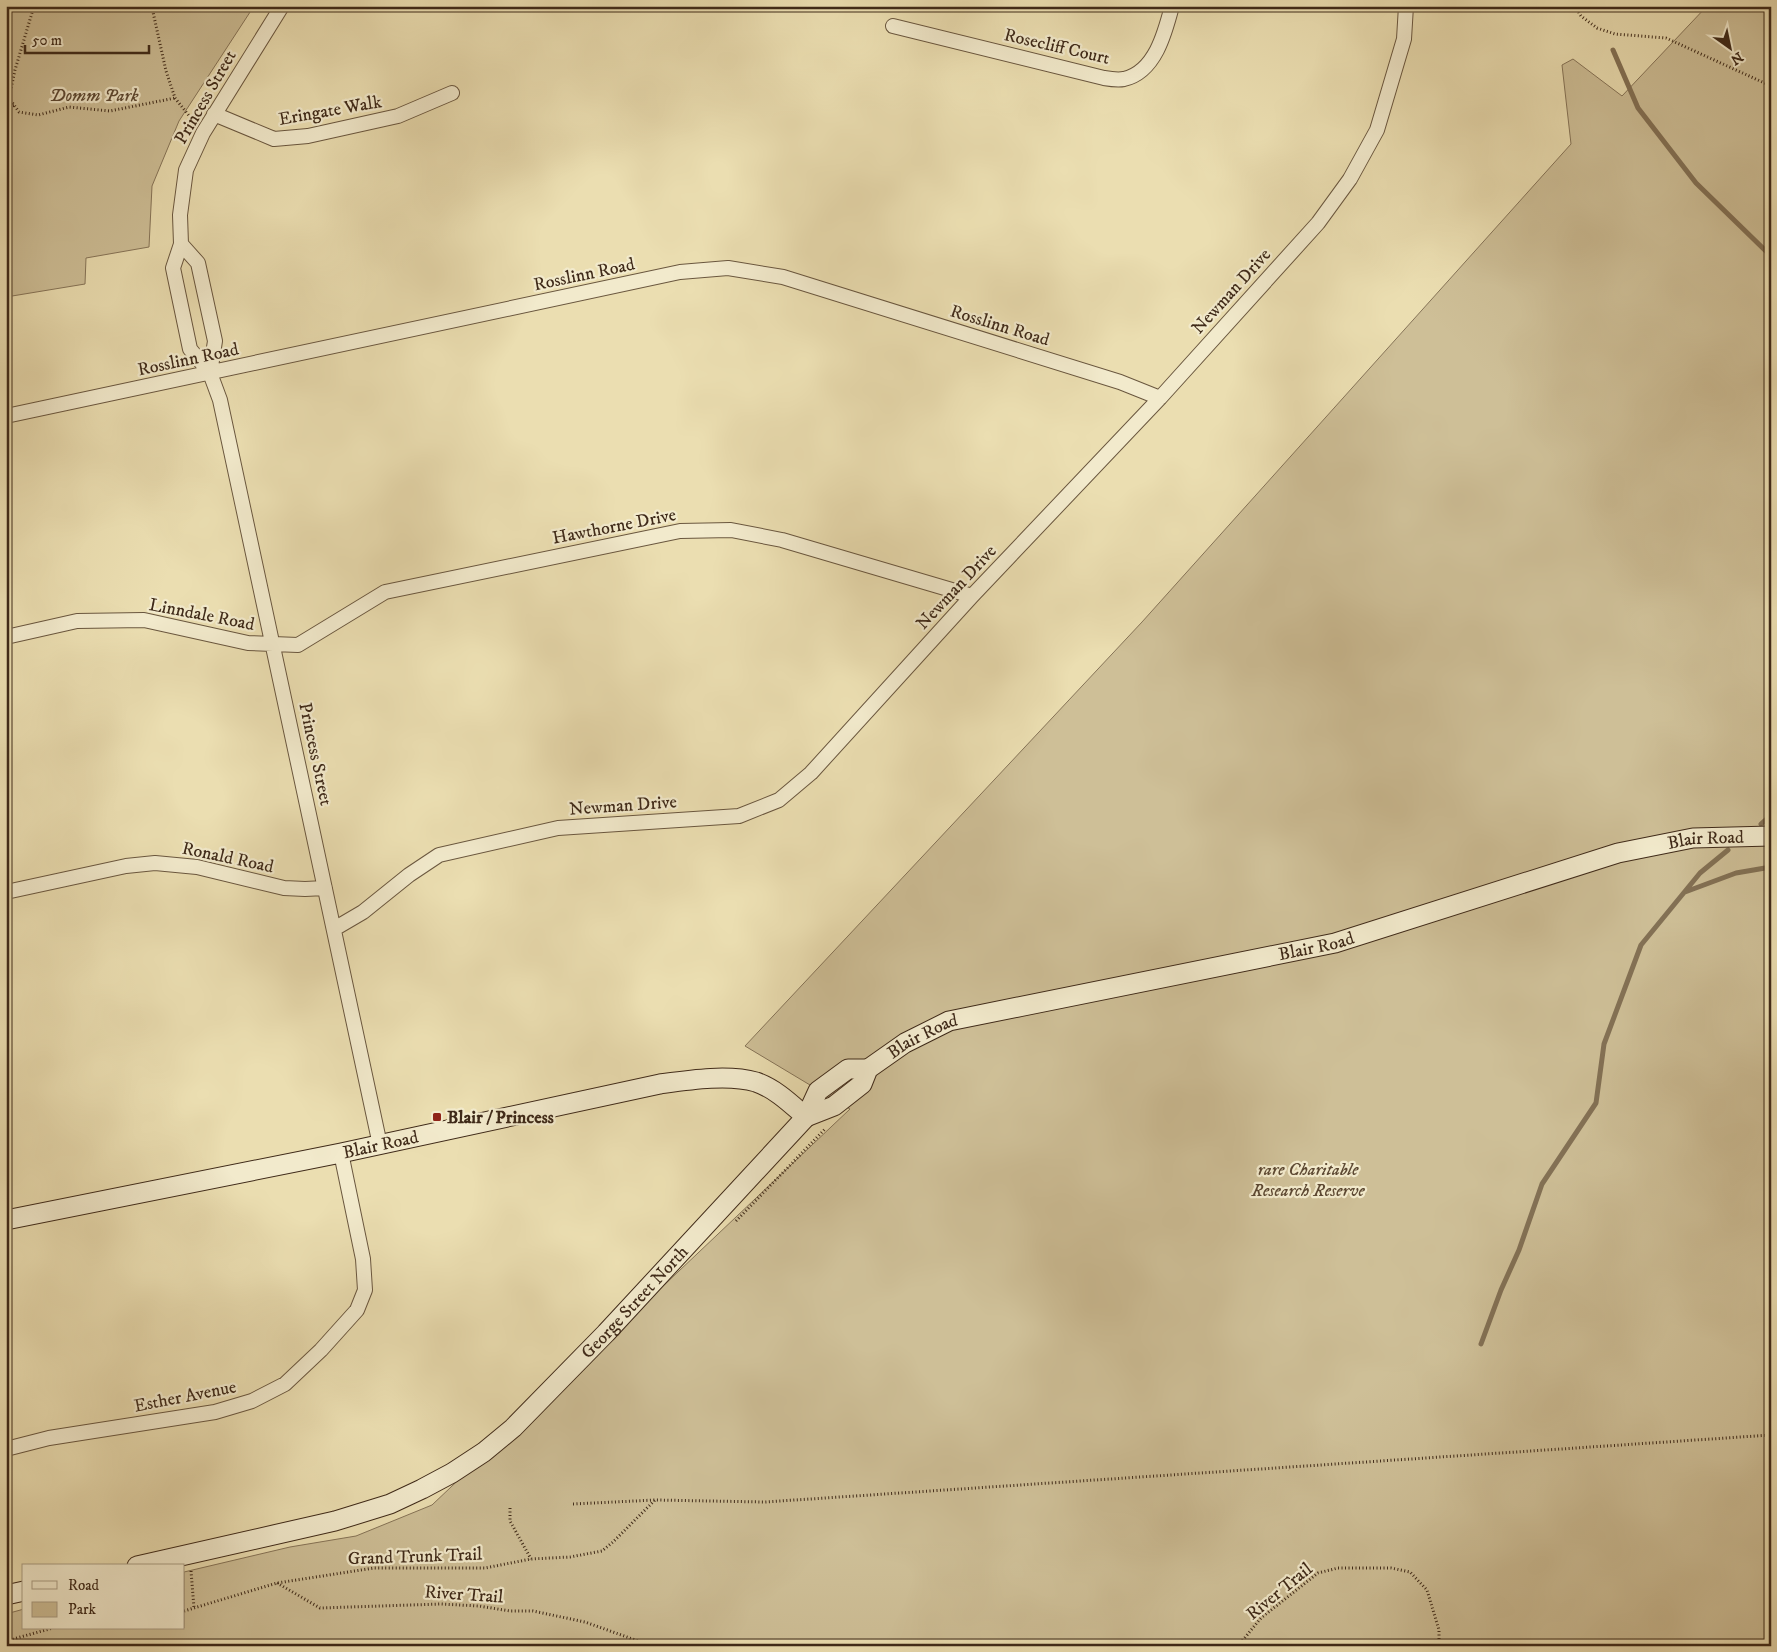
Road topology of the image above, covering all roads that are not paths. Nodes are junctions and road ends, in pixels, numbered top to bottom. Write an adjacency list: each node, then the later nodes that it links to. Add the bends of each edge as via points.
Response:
1 (282, 6): 6 (street, Princess Street)
2 (1172, 6): 4 (street, Rosecliff Court, via 1165,33 1153,57 1140,72 1123,80)
3 (1406, 6): 9 (street, Newman Drive, via 1404,39 1377,130 1350,179 1318,223)
4 (894, 26)
5 (452, 93): 6 (street, Eringate Walk, via 398,116 308,136 274,139)
6 (214, 114): 7 (street, Princess Street, via 186,170 180,215)
7 (181, 244): 8 (street, Princess Street, via 198,263 212,324 215,341); 8 (street, Princess Street, via 173,268 190,349)
8 (210, 373): 9 (street, Rosslinn Road, via 680,272 728,268 783,277 1120,382); 10 (street, Rosslinn Road); 13 (street, Princess Street, via 220,400)
9 (1160, 398): 11 (street, Newman Drive)
10 (6, 416)
11 (972, 596): 13 (street, Hawthorne Drive, via 782,540 731,530 680,531 385,592 298,645); 17 (street, Newman Drive, via 812,773 779,800 739,816 558,828 439,855 408,875 363,912)
12 (6, 637): 13 (street, Linndale Road, via 77,622 144,620 248,643)
13 (273, 644): 15 (street, Princess Street)
14 (1771, 836): 18 (main road, Blair Road, via 1693,838 1618,853 1335,944 949,1021 905,1043 868,1069 848,1069 818,1091)
15 (325, 888): 16 (street, Ronald Road, via 284,888 197,866 156,863 126,866); 17 (street, Princess Street)
16 (6, 892)
17 (334, 929): 19 (street, Princess Street)
18 (806, 1117): 19 (main road, Blair Road, via 777,1093 756,1082 693,1080 660,1084); 23 (main road, George Street North, via 606,1333 513,1428 484,1452 452,1473 390,1504 335,1521)
19 (380, 1145): 20 (main road, Blair Road)
20 (341, 1153): 21 (main road, Blair Road); 22 (street, Esther Avenue, via 363,1258 365,1290 356,1310 285,1384 252,1401 215,1412 49,1438)
21 (6, 1220)
22 (6, 1449)
23 (146, 1564)
24 (22, 1592): 25 (main road)
25 (6, 1596)

